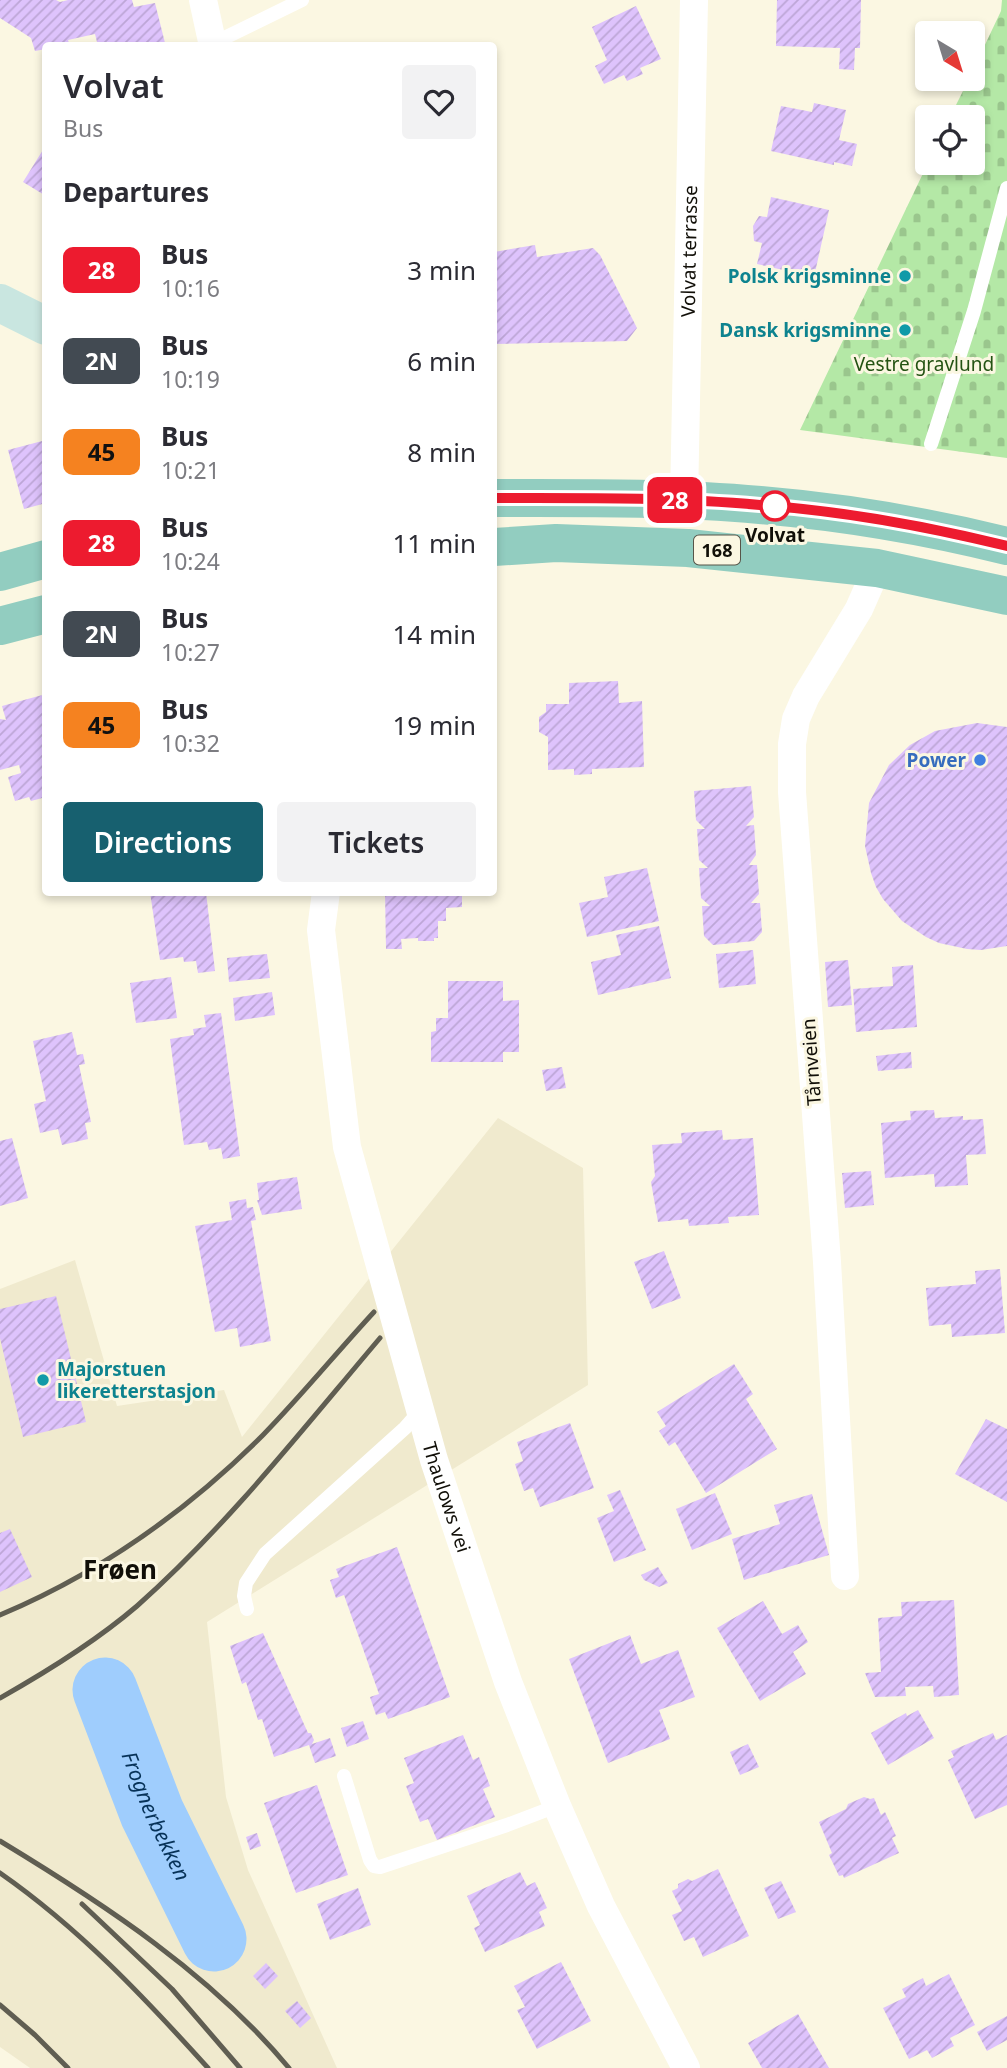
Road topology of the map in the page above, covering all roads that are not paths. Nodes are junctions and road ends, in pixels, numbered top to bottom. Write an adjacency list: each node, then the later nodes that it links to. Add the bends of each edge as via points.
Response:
1 (202, 0): 4 (street)
2 (302, 0): 5 (lane)
3 (695, 0): 11 (street, Volvat terrasse)
4 (211, 42)
5 (218, 42)
6 (1007, 188): 9 (lane)
7 (0, 303): 8 (street)
8 (42, 324)
9 (931, 444)
10 (497, 498): 11 (main road)
11 (684, 501): 12 (main road, via 884,520)
12 (1007, 546)
13 (497, 547): 15 (main road, 168, via 556,543 688,548)
14 (42, 560): 16 (main road)
15 (877, 568): 17 (main road, 168); 22 (street, Tårnveien, via 859,609 806,696 792,744)
16 (0, 572)
17 (1007, 596)
18 (42, 615): 19 (main road)
19 (0, 626)
20 (325, 896): 21 (street, Thaulows vei, via 321,930 347,1147)
21 (420, 1411): 23 (lane, via 265,1554 246,1583); 25 (street, Thaulows vei, via 508,1682)
22 (845, 1576)
23 (247, 1609)
24 (344, 1776): 25 (lane, via 370,1860 380,1867)
25 (557, 1805): 26 (street, Thaulows vei, via 601,1906)
26 (686, 2068)

